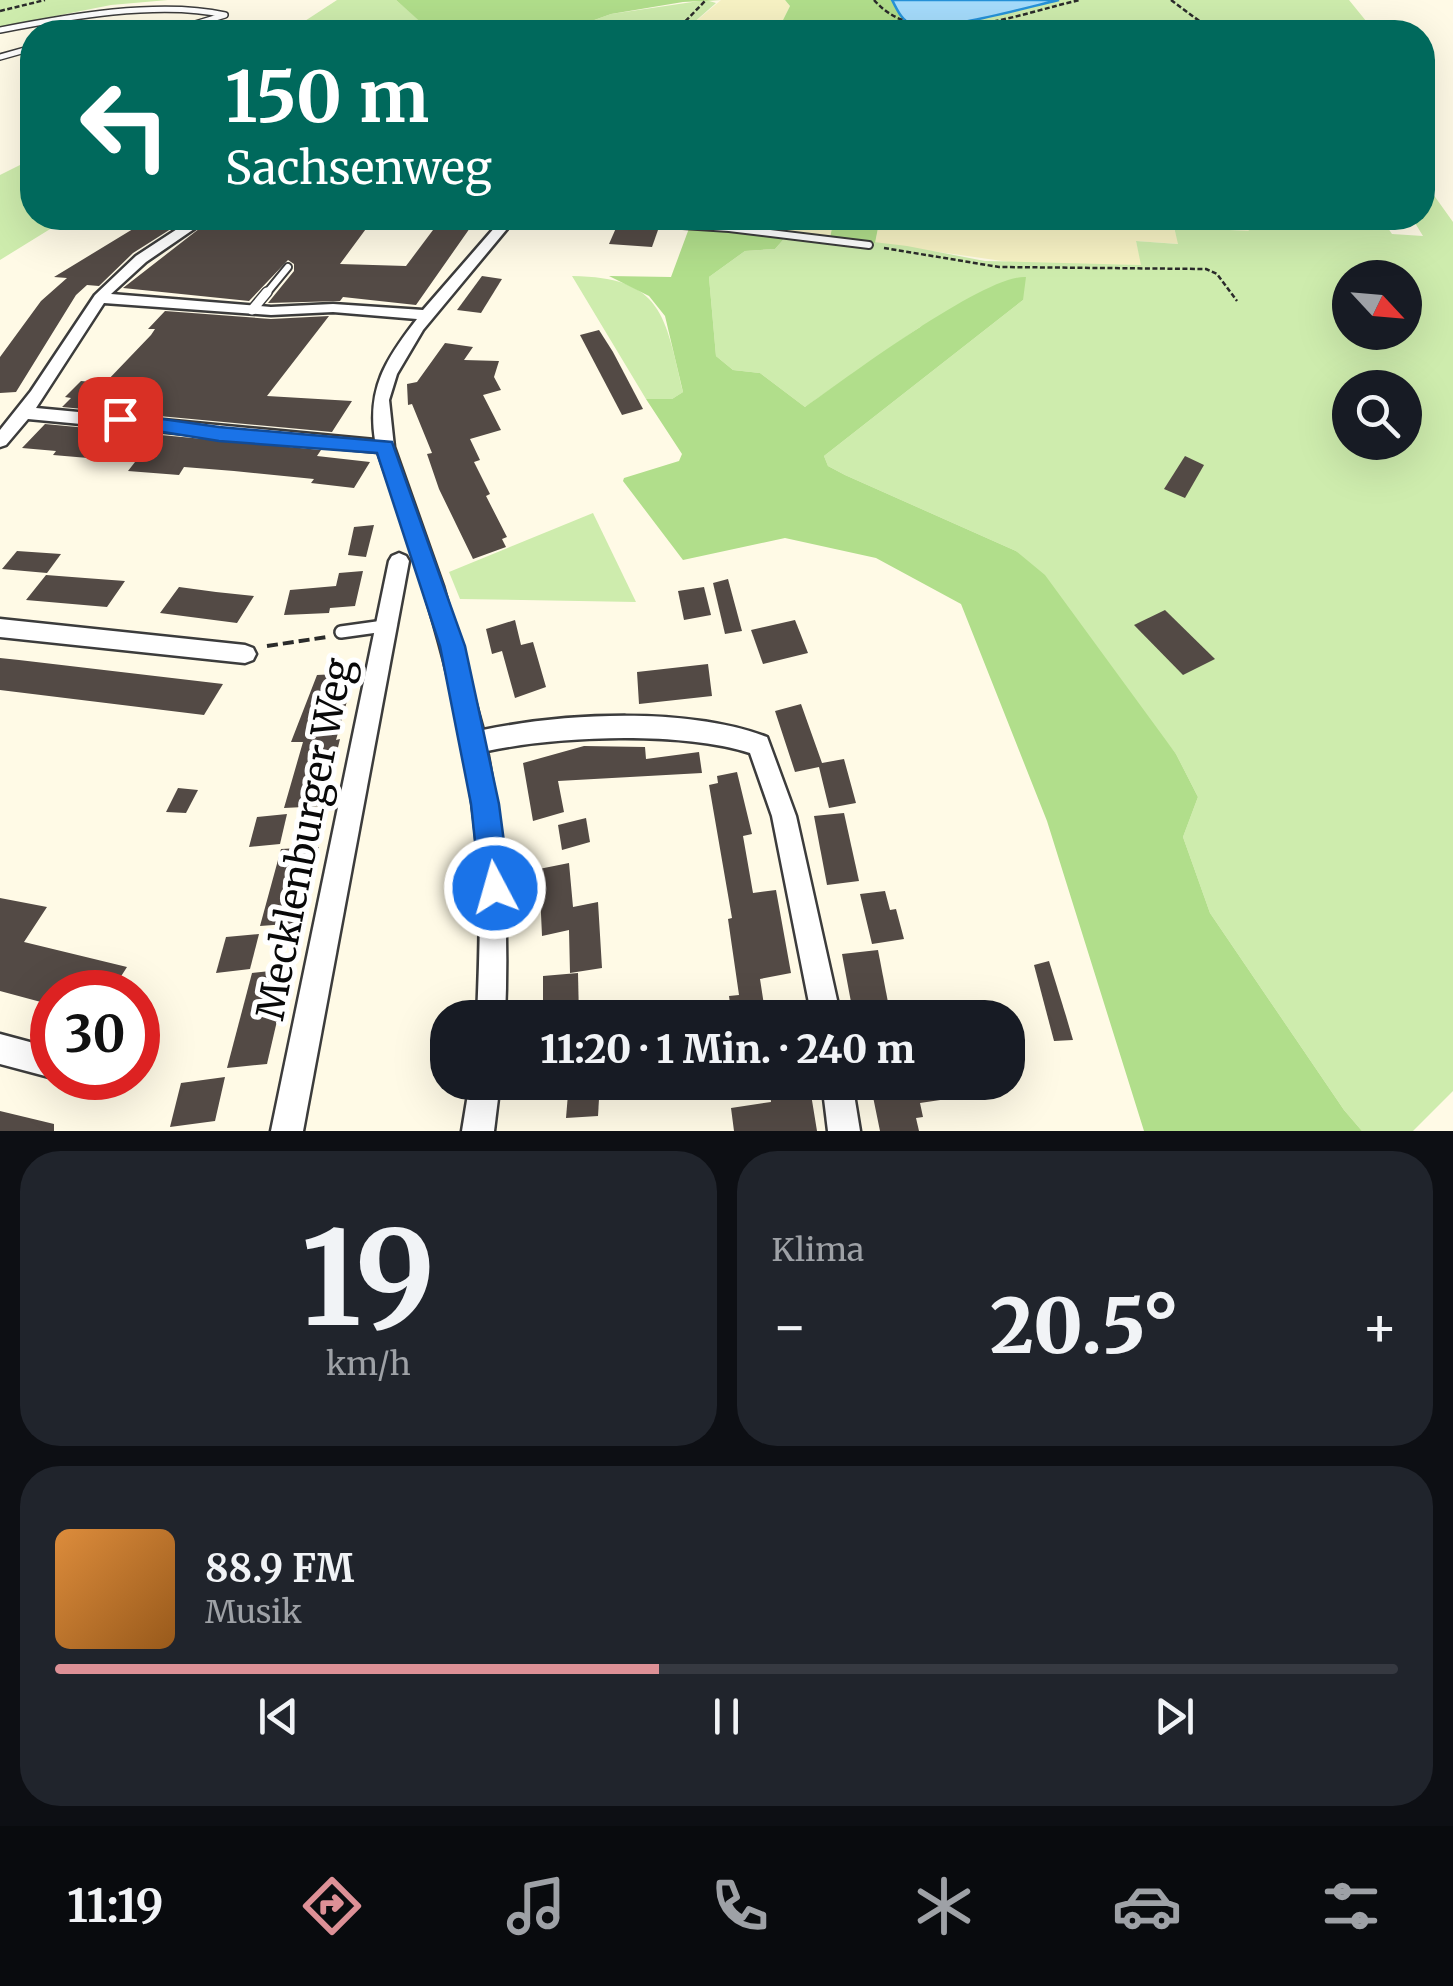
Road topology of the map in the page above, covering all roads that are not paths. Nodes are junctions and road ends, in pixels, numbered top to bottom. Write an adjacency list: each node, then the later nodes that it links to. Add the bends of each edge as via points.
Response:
1 (49, 20): 2 (lane, via 194,6 217,9 225,15)
2 (218, 20)
3 (184, 230): 8 (street)
4 (500, 230): 10 (street)
5 (745, 230): 6 (lane)
6 (869, 246)
7 (288, 267): 9 (lane)
8 (100, 298): 9 (street); 11 (street)
9 (252, 310): 10 (street)
10 (428, 315): 13 (street, via 382,392)
11 (27, 413): 12 (street); 13 (street)
12 (0, 441)
13 (385, 447): 19 (street, via 453,646)
14 (398, 561): 15 (street, Mecklenburger Weg)
15 (384, 626): 17 (lane); 26 (street, Mecklenburger Weg)
16 (0, 628): 18 (street)
17 (340, 632)
18 (246, 654)
19 (474, 743): 20 (street, via 497,919); 21 (street, via 556,730 721,732 758,745 784,816)
20 (492, 1000)
21 (823, 1000)
22 (0, 1048): 23 (street)
23 (30, 1057)
24 (482, 1100): 27 (street)
25 (840, 1100): 28 (street)
26 (287, 1131)
27 (478, 1131)
28 (844, 1131)

